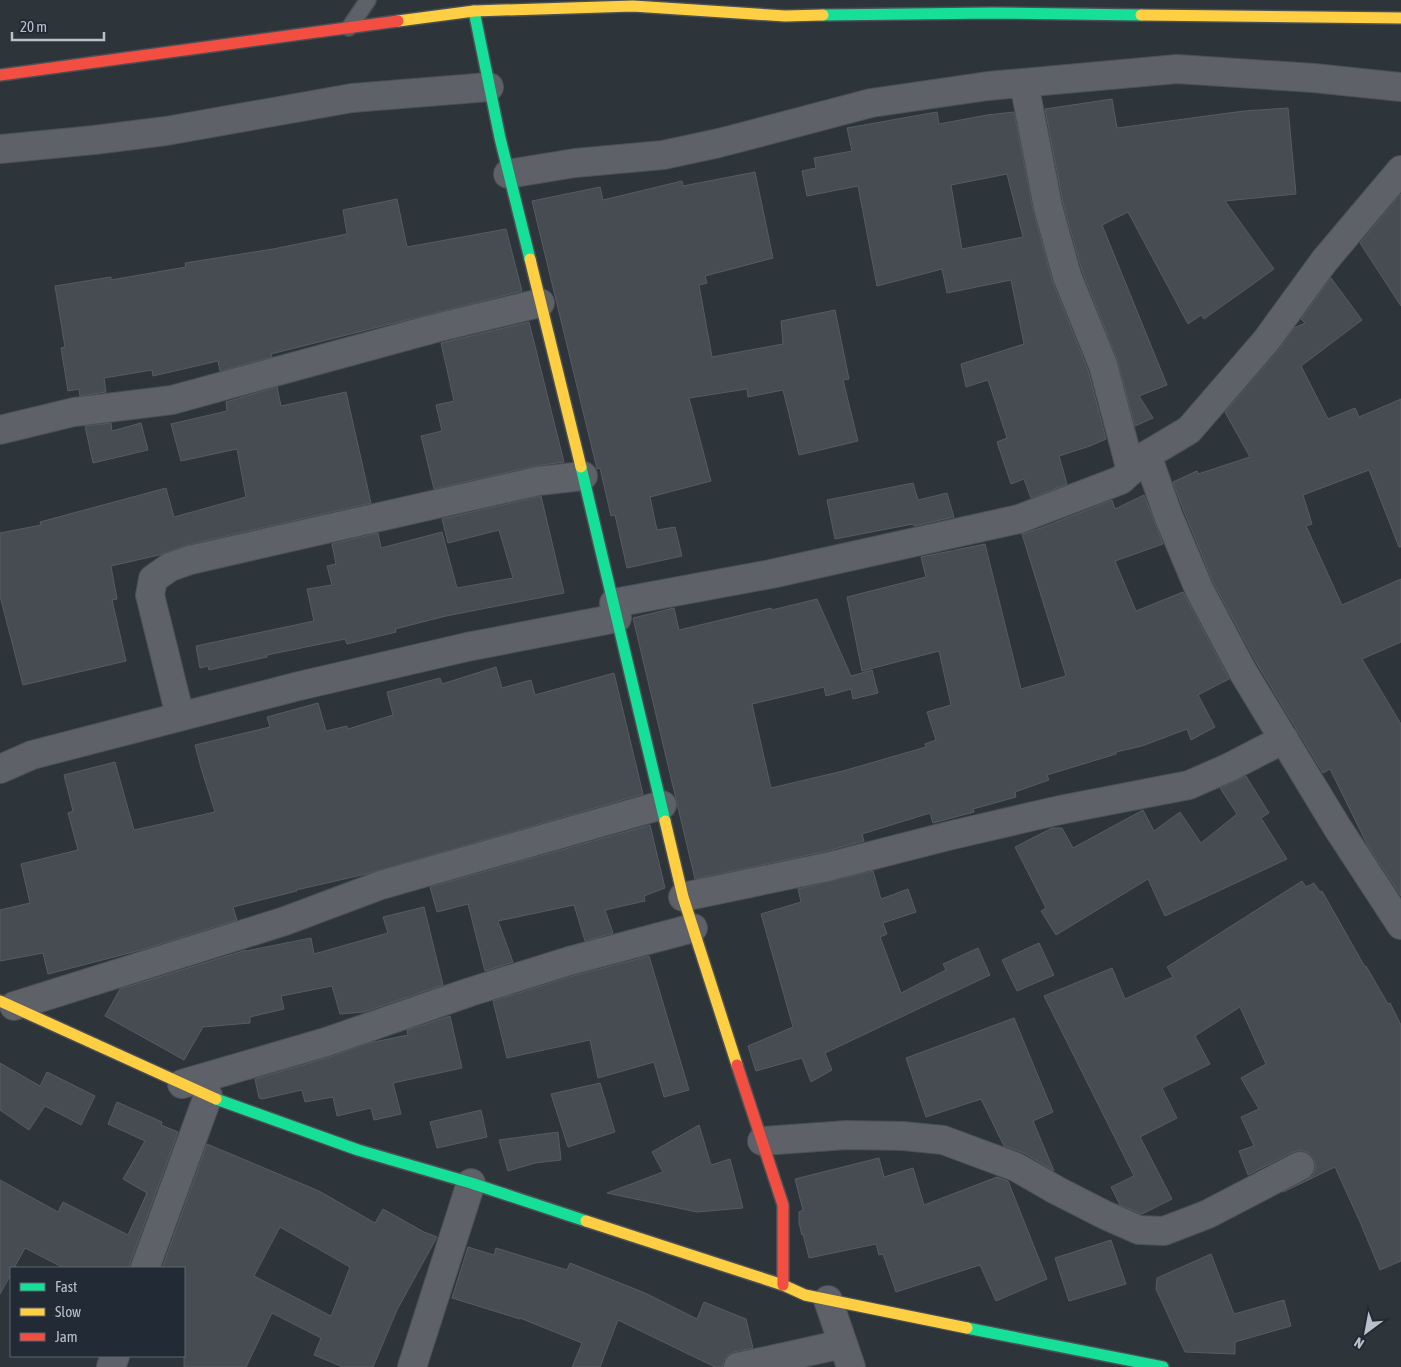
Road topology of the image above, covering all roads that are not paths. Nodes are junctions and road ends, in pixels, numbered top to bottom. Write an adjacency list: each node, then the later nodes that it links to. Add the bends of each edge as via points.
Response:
1 (368, 0): 4 (lane)
2 (474, 11): 3 (main road, via 633,6 785,16 994,13); 4 (main road); 7 (main road)
3 (1401, 18)
4 (349, 28): 5 (main road)
5 (0, 75)
6 (1024, 83): 8 (street, via 1177,69); 11 (street, via 871,103 663,155 575,163); 14 (street, via 1048,206 1067,276)
7 (489, 87): 9 (street, via 352,98 166,131); 11 (main road)
8 (1401, 87)
9 (0, 149)
10 (1401, 170): 14 (street, via 1325,260 1266,342 1189,430)
11 (508, 174): 12 (main road)
12 (540, 303): 13 (street, via 172,400 74,412); 15 (main road)
13 (0, 430)
14 (1139, 463): 16 (street, via 1121,480 1019,519); 18 (street, via 1168,515 1199,589 1243,672)
15 (583, 476): 16 (main road); 17 (street, via 538,481 170,566 153,578 150,595)
16 (615, 610): 17 (street); 20 (main road)
17 (180, 716): 19 (street, via 32,754)
18 (1284, 739): 21 (street, via 1189,785 1060,810 828,867); 22 (street)
19 (0, 769)
20 (662, 805): 21 (main road); 24 (street, via 382,885 285,921)
21 (682, 897): 23 (main road)
22 (1401, 925)
23 (693, 928): 25 (street, via 569,961 326,1042); 27 (main road)
24 (7, 1003): 25 (main road)
25 (182, 1084): 26 (main road)
26 (208, 1096): 29 (main road, via 358,1150); 30 (street)
27 (762, 1141): 28 (street, via 847,1135 943,1140 1016,1167 1139,1230 1164,1231 1208,1214); 31 (main road, via 784,1205)
28 (1300, 1166)
29 (472, 1183): 31 (main road); 34 (street)
30 (145, 1267)
31 (783, 1285): 32 (main road, via 805,1295)
32 (828, 1300): 33 (street); 36 (main road)
33 (847, 1356): 35 (street)
34 (412, 1367)
35 (738, 1367)
36 (1163, 1367)

